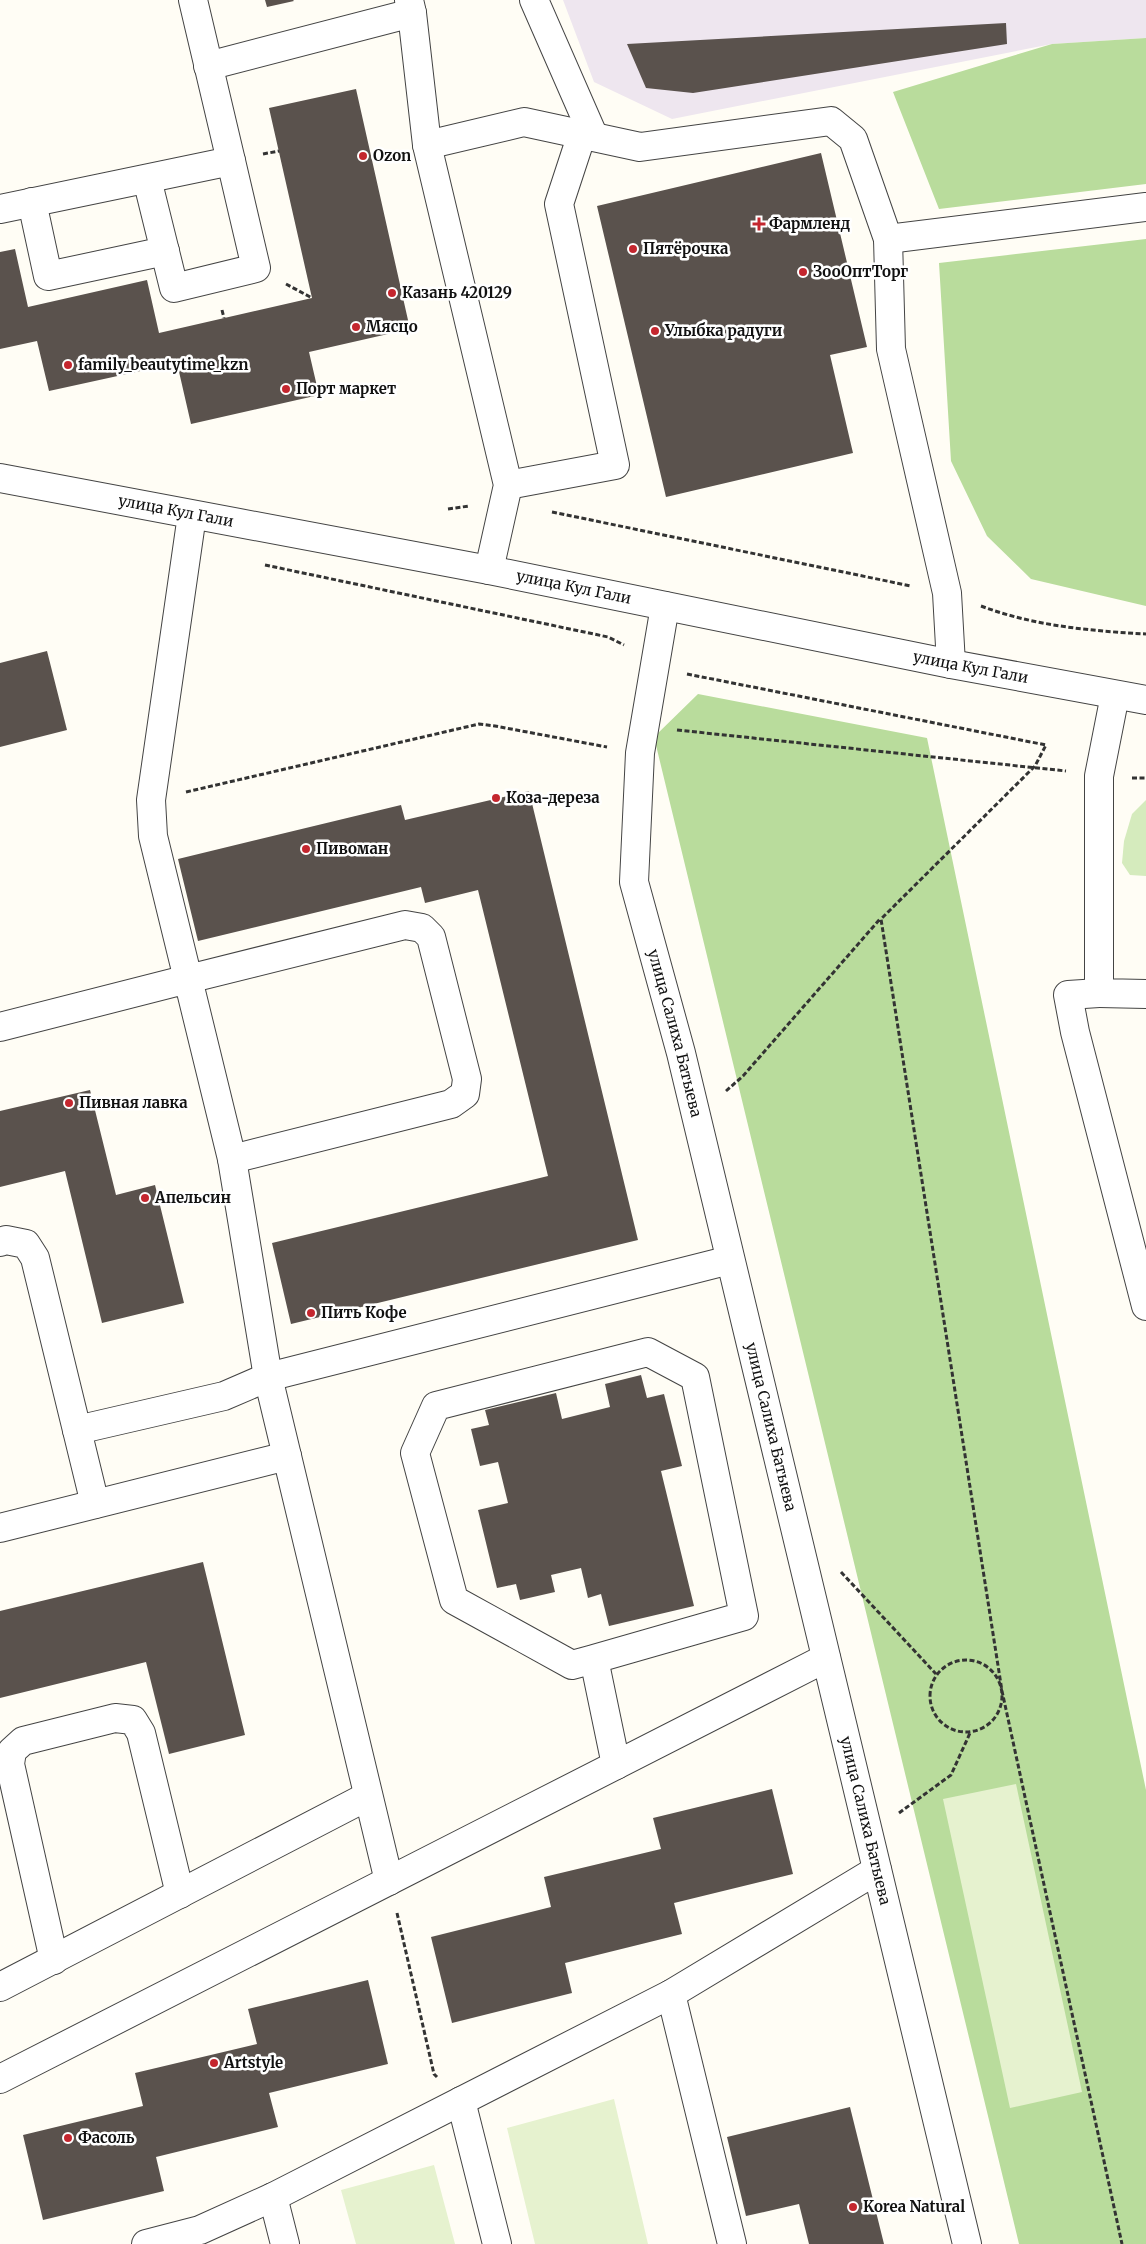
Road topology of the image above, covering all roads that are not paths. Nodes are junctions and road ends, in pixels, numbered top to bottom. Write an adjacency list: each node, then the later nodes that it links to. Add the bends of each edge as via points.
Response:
1 (193, 0): 4 (street)
2 (534, 0): 5 (street)
3 (411, 6): 4 (street); 6 (street)
4 (208, 66): 7 (street)
5 (588, 135): 6 (street, via 524,122); 12 (street, via 640,147 831,121 852,139); 15 (street, via 559,204 615,465)
6 (427, 145): 15 (street)
7 (231, 161): 8 (street); 13 (street, via 256,268 174,288)
8 (147, 179): 9 (street); 13 (street)
9 (32, 202): 11 (street); 13 (street, via 48,276)
10 (1146, 207): 12 (street)
11 (0, 209)
12 (888, 239): 19 (street, via 891,349 947,593)
13 (165, 251)
14 (0, 478): 16 (street, улица Кул Гали)
15 (506, 493): 17 (street)
16 (192, 515): 17 (street, улица Кул Гали); 22 (street, via 151,800 153,836)
17 (490, 570): 18 (street, улица Кул Гали)
18 (665, 606): 19 (street, улица Кул Гали); 28 (street, улица Салиха Батыева, via 642,740 634,882 681,1053)
19 (951, 664): 20 (street, улица Кул Гали)
20 (1115, 695): 21 (street, улица Кул Гали); 23 (street, via 1099,776)
21 (1146, 700)
22 (188, 979): 25 (street); 26 (street); 26 (street, via 405,925 422,928 431,937 467,1079 465,1094 451,1104)
23 (1099, 993): 24 (street); 29 (street, via 1068,995)
24 (1146, 994)
25 (0, 1027)
26 (232, 1159): 30 (street)
27 (0, 1242): 31 (street, via 26,1244 35,1258)
28 (730, 1260): 30 (street); 35 (street, улица Салиха Батыева)
29 (1146, 1306)
30 (268, 1376): 31 (street, via 224,1396); 32 (street)
31 (77, 1430): 33 (street)
32 (287, 1456): 33 (street); 38 (street)
33 (95, 1504): 34 (street)
34 (0, 1528)
35 (826, 1658): 37 (street); 39 (street, улица Салиха Батыева)
36 (594, 1659): 36 (street, via 572,1665 454,1600 415,1453 436,1406 648,1352 695,1377 744,1616); 37 (street)
37 (616, 1765): 40 (street)
38 (368, 1796): 40 (street); 41 (street)
39 (877, 1870): 44 (street); 52 (street, улица Салиха Батыева)
40 (389, 1881): 45 (street)
41 (180, 1894): 42 (street); 42 (street, via 141,1733 133,1720 115,1718 23,1741 12,1751 10,1764)
42 (54, 1960): 43 (street)
43 (0, 1987)
44 (671, 1994): 46 (street); 51 (street)
45 (0, 2079)
46 (461, 2101): 47 (street); 50 (street)
47 (273, 2197): 48 (street, via 200,2230); 49 (street)
48 (146, 2244)
49 (285, 2244)
50 (497, 2244)
51 (732, 2244)
52 (967, 2244)

